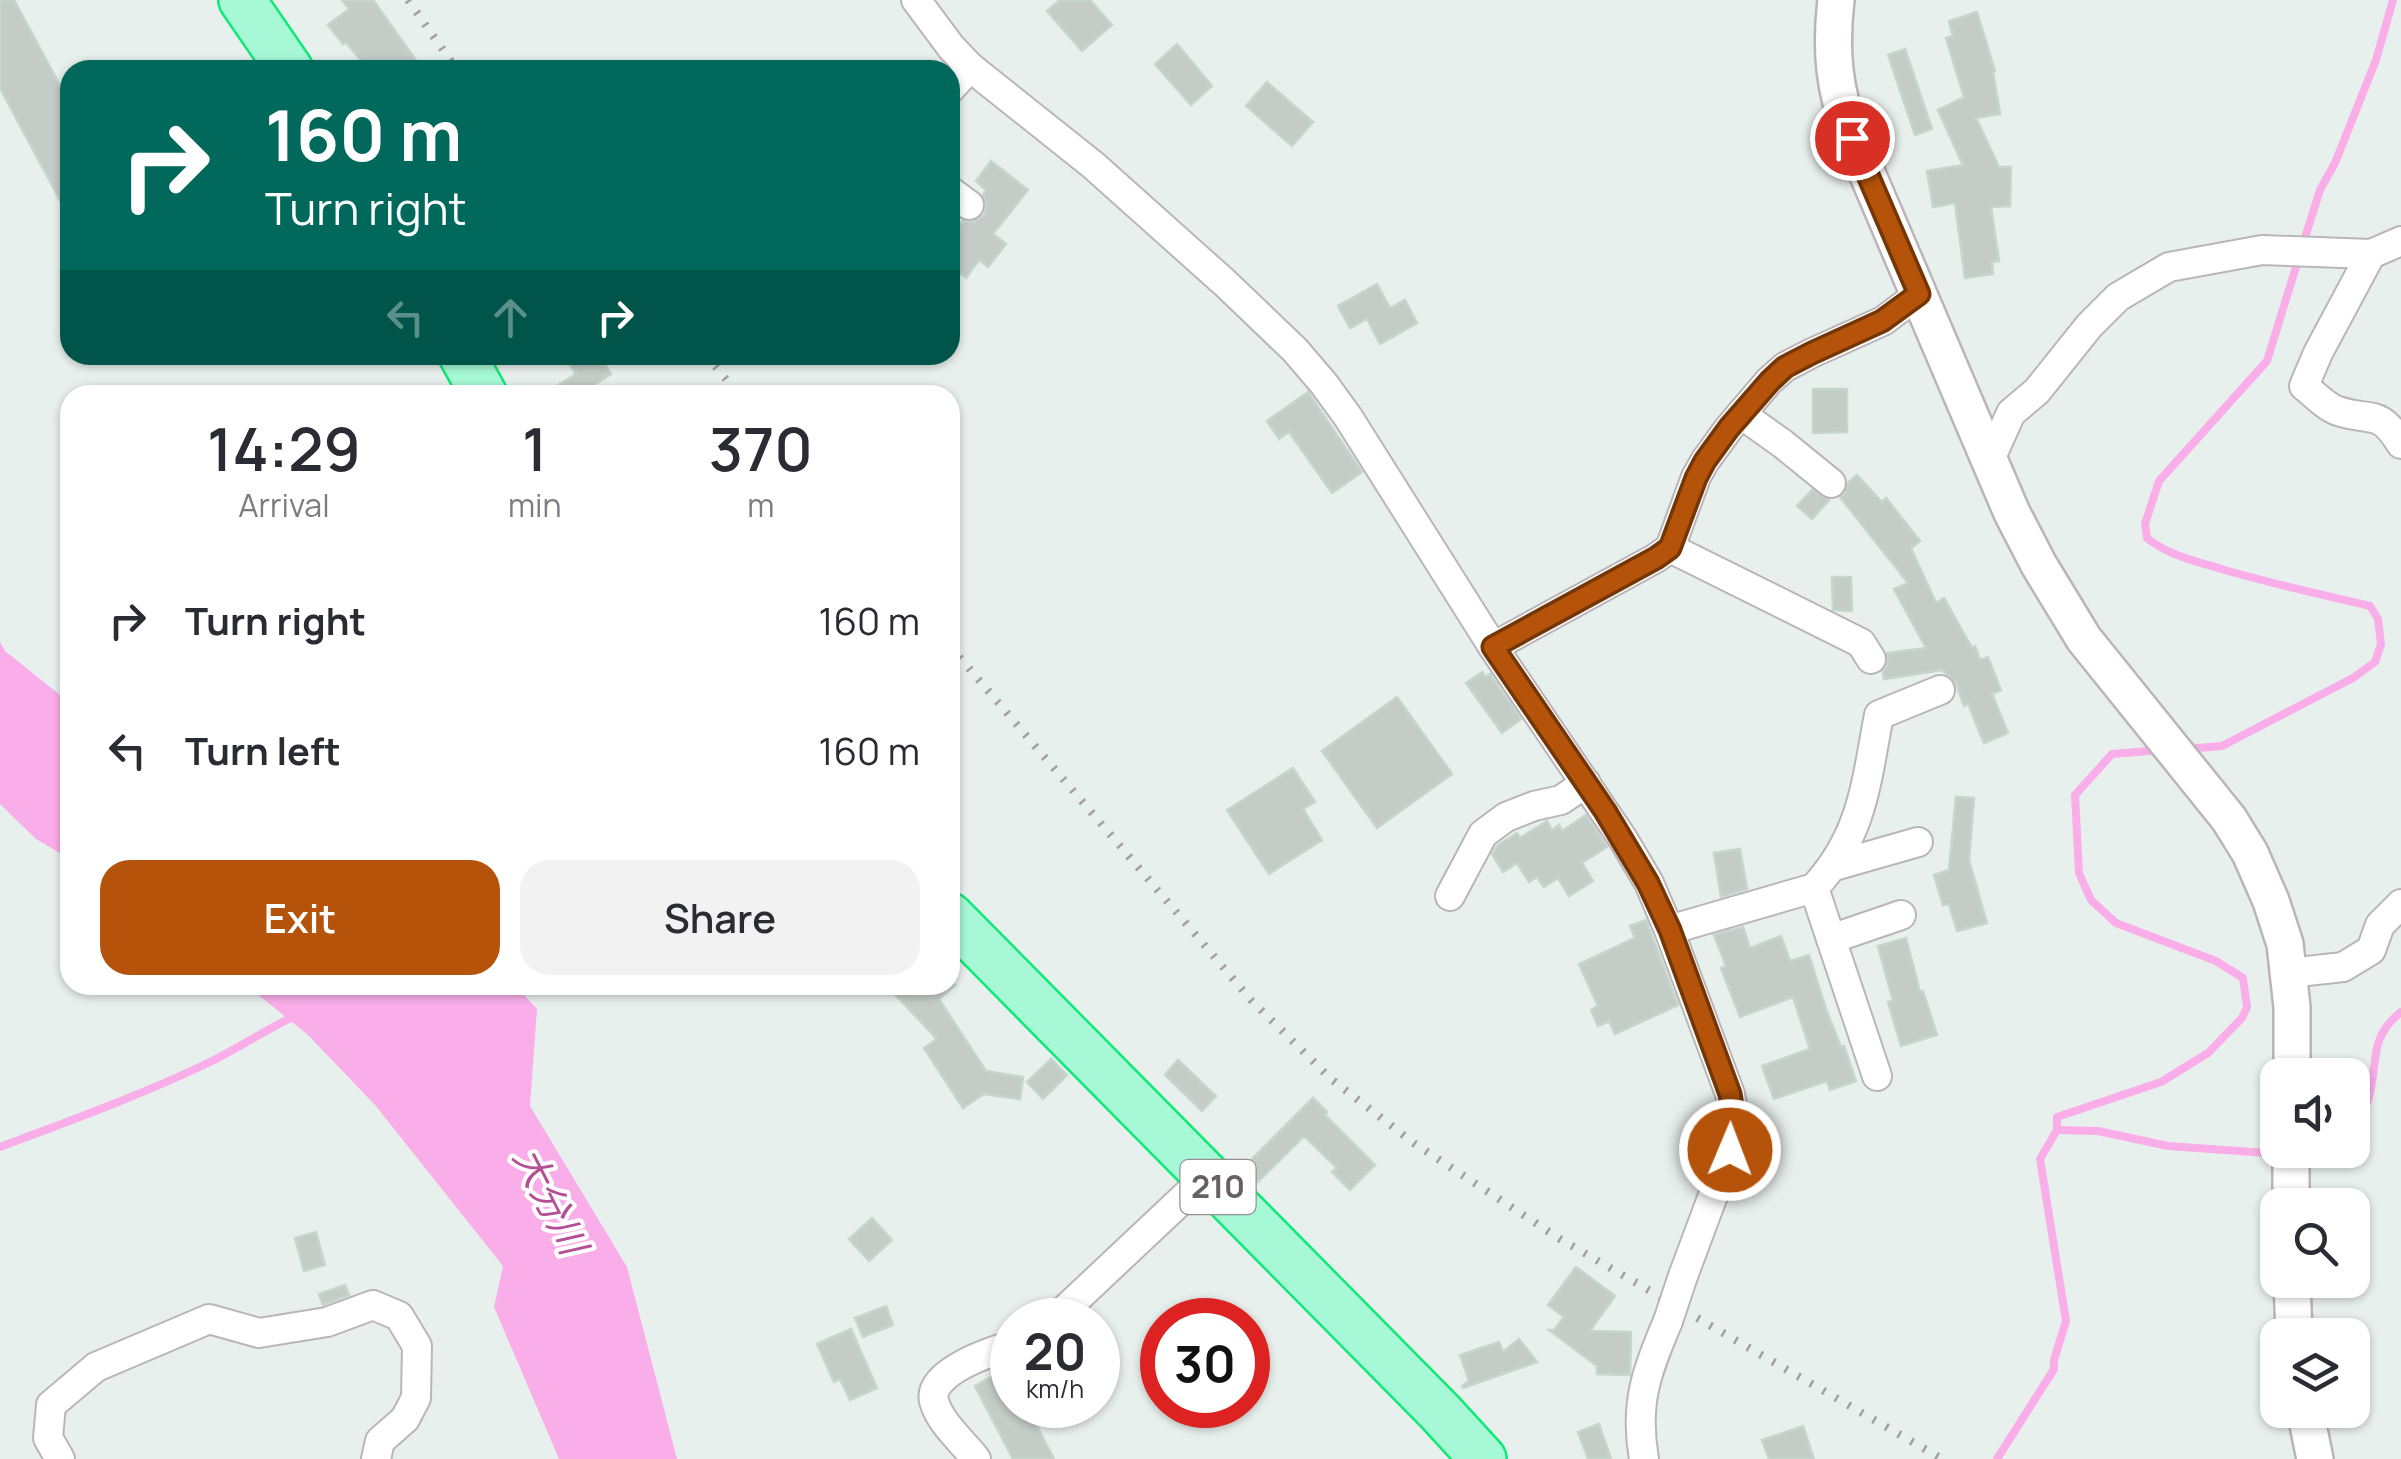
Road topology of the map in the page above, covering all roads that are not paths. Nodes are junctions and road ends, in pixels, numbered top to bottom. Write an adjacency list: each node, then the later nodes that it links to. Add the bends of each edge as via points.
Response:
1 (242, 0): 4 (highway)
2 (916, 0): 5 (street)
3 (1836, 0): 9 (street, via 1840,106)
4 (283, 60)
5 (970, 67): 6 (street); 15 (street, via 1093,165 1295,350 1348,417)
6 (960, 78)
7 (2401, 242): 8 (street)
8 (2371, 254): 11 (street, via 2304,386 2334,410 2380,419); 12 (street, via 2262,250 2169,267 2118,297 2090,326 2011,413)
9 (1919, 294): 10 (street, via 1882,321 1785,367); 12 (street)
10 (1741, 414): 13 (street); 14 (street, via 1705,461)
11 (2401, 444)
12 (1989, 462): 28 (street, via 2039,565 2100,662 2250,852 2285,944)
13 (1830, 483)
14 (1670, 548): 15 (street); 16 (street, via 1860,643)
15 (1493, 647): 18 (street)
16 (1871, 659)
17 (1940, 690): 20 (street, via 1879,715 1859,813)
18 (1586, 783): 22 (street, via 1561,800 1506,817 1483,834); 26 (street)
19 (1918, 842): 20 (street)
20 (1834, 866): 21 (street)
21 (1814, 888): 26 (street); 27 (street)
22 (1450, 896)
23 (2401, 904): 28 (street, via 2380,925 2371,950 2343,967)
24 (1901, 915): 27 (street)
25 (960, 926): 31 (highway, 210)
26 (1670, 930): 39 (street, bridge, via 1735,1124 1641,1395)
27 (1831, 939): 30 (street)
28 (2289, 973): 29 (street)
29 (2292, 1058)
30 (1877, 1076)
31 (1207, 1176): 32 (street); 38 (highway, 210)
32 (1077, 1298)
33 (990, 1351): 37 (street, via 934,1389 938,1408)
34 (2309, 1428): 40 (street)
35 (60, 1459): 36 (street, via 48,1438 52,1404 96,1367 209,1319 259,1333 327,1322 373,1305 399,1316 417,1346 416,1398 406,1419 380,1441)
36 (376, 1459)
37 (976, 1459)
38 (1483, 1459)
39 (1644, 1459)
40 (2315, 1459)

